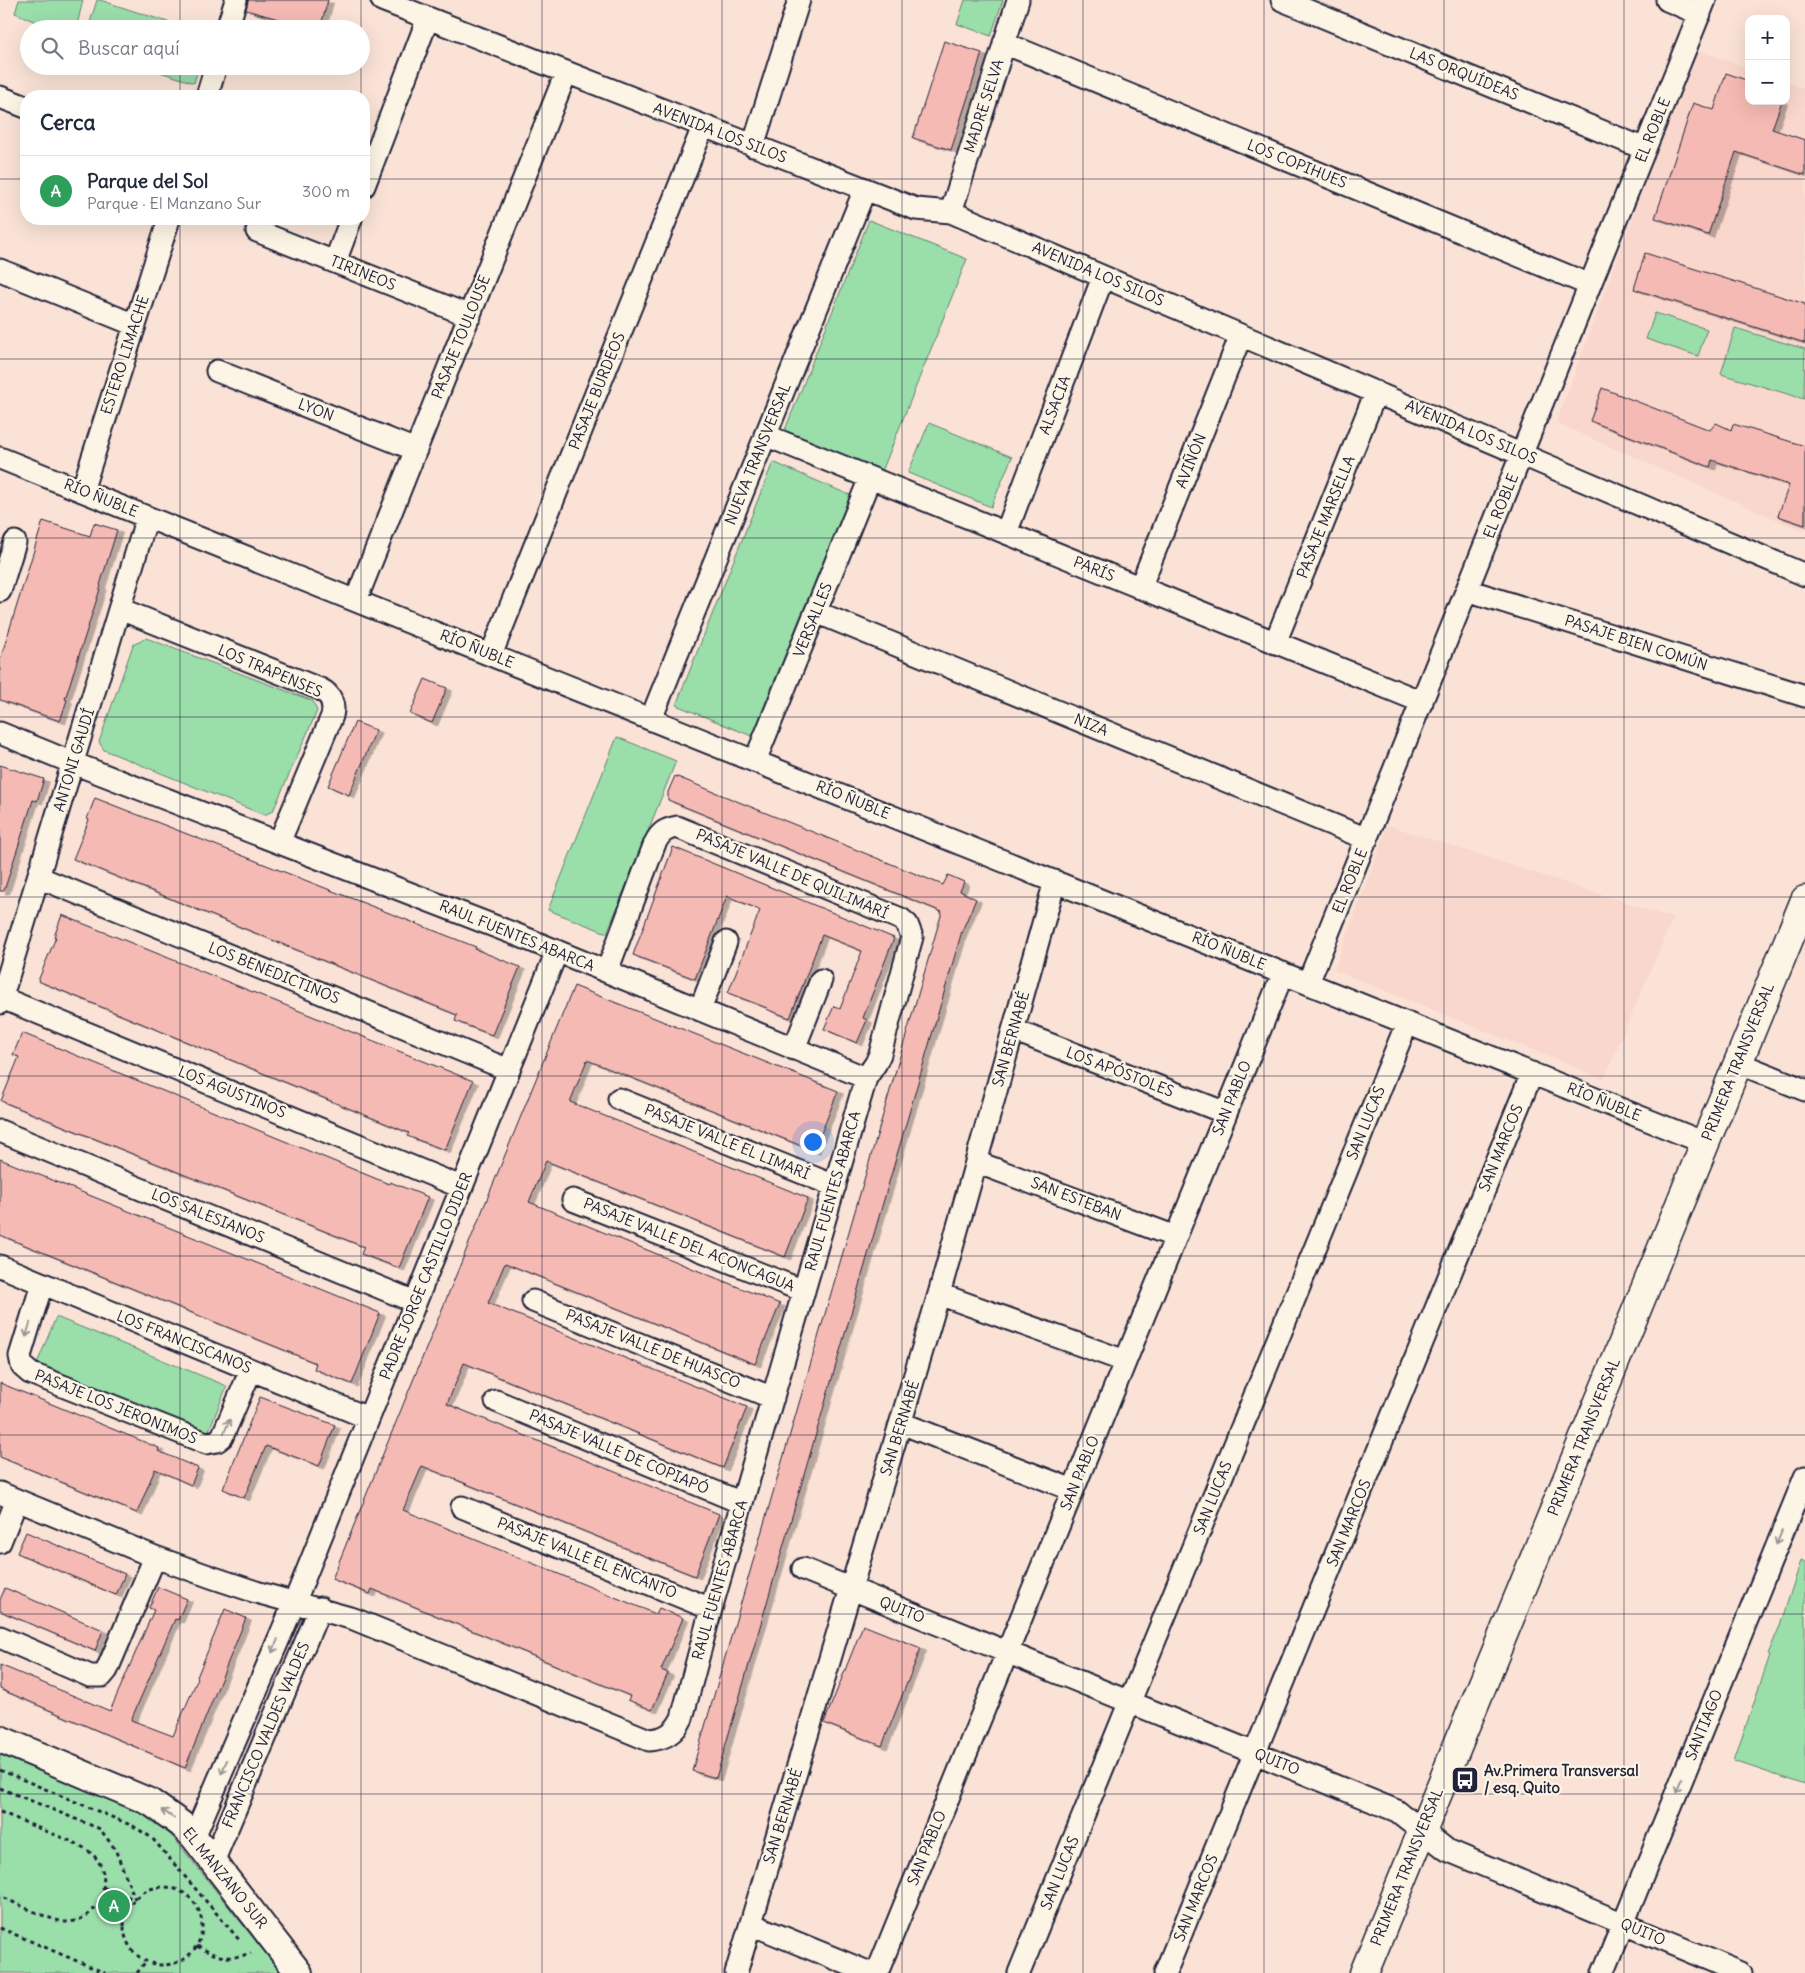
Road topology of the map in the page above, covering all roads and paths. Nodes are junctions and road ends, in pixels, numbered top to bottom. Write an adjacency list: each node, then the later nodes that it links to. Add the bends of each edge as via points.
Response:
1 (236, 0): 9 (street)
2 (382, 0): 8 (street, AVENIDA LOS SILOS)
3 (799, 0): 17 (street)
4 (1018, 0): 10 (street, MADRE SELVA)
5 (1282, 0): 18 (street, LAS ORQUÍDEAS)
6 (1667, 0): 7 (street)
7 (1703, 7): 18 (street, EL ROBLE)
8 (428, 18): 11 (street, AVENIDA LOS SILOS); 19 (street)
9 (230, 20)
10 (1004, 43): 21 (street, MADRE SELVA); 28 (street, LOS COPIHUES)
11 (566, 73): 16 (street, AVENIDA LOS SILOS); 29 (street, PASAJE TOULOUSE)
12 (213, 75): 13 (street)
13 (209, 90)
14 (0, 97): 15 (street)
15 (20, 105)
16 (704, 127): 17 (street, AVENIDA LOS SILOS); 51 (street, PASAJE BURDEOS)
17 (754, 146): 20 (street, AVENIDA LOS SILOS)
18 (1645, 149): 28 (street, EL ROBLE)
19 (370, 170)
20 (865, 189): 21 (street, AVENIDA LOS SILOS, via 916,208); 34 (street, NUEVA TRANSVERSAL)
21 (951, 212): 27 (street, AVENIDA LOS SILOS)
22 (167, 225): 30 (street, ESTERO LIMACHE)
23 (349, 225): 25 (street)
24 (257, 231): 25 (street, TIRINEOS)
25 (335, 262): 29 (street, TIRINEOS)
26 (0, 270): 30 (street)
27 (1103, 277): 31 (street, AVENIDA LOS SILOS); 41 (street, ALSACIA)
28 (1590, 285): 36 (street, EL ROBLE)
29 (470, 316): 35 (street, PASAJE TOULOUSE)
30 (135, 325): 39 (street, ESTERO LIMACHE)
31 (1241, 335): 33 (street, AVENIDA LOS SILOS); 44 (street, AVIÑÓN)
32 (216, 371): 35 (street, LYON)
33 (1376, 392): 36 (street, AVENIDA LOS SILOS); 50 (street, PASAJE MARSELLA)
34 (766, 436): 38 (street, PARÍS); 54 (street, NUEVA TRANSVERSAL)
35 (416, 450): 47 (street, PASAJE TOULOUSE)
36 (1522, 454): 43 (street, AVENIDA LOS SILOS); 45 (street, EL ROBLE)
37 (0, 458): 39 (street, RÍO ÑUBLE)
38 (870, 478): 41 (street, PARÍS); 49 (street, VERSALLES)
39 (82, 491): 40 (street, RÍO ÑUBLE)
40 (147, 517): 47 (street, RÍO ÑUBLE); 48 (street, ANTONI GAUDÍ)
41 (1006, 533): 44 (street, PARÍS)
42 (15, 542): 46 (street)
43 (1805, 575)
44 (1140, 588): 50 (street, PARÍS)
45 (1467, 590): 52 (street, PASAJE BIEN COMÚN); 53 (street, EL ROBLE)
46 (0, 591)
47 (356, 600): 51 (street, RÍO ÑUBLE)
48 (120, 609): 57 (street, ANTONI GAUDÍ); 59 (street, LOS TRAPENSES, via 328,695 333,705 332,716)
49 (816, 612): 56 (street, VERSALLES); 58 (street, NIZA)
50 (1275, 642): 53 (street, PARÍS)
51 (491, 655): 54 (street, RÍO ÑUBLE)
52 (1805, 696)
53 (1422, 702): 58 (street, EL ROBLE)
54 (651, 719): 56 (street, RÍO ÑUBLE)
55 (0, 733): 57 (street, RAUL FUENTES ABARCA)
56 (755, 761): 61 (street, RÍO ÑUBLE)
57 (73, 763): 59 (street, RAUL FUENTES ABARCA); 60 (street, ANTONI GAUDÍ)
58 (1367, 839): 68 (street, EL ROBLE)
59 (279, 843): 64 (street, RAUL FUENTES ABARCA)
60 (38, 877): 69 (street, ANTONI GAUDÍ); 75 (street, LOS BENEDICTINOS)
61 (1055, 881): 66 (street, RÍO ÑUBLE); 72 (street, SAN BERNABÉ)
62 (1805, 900): 74 (main road, PRIMERA TRANSVERSAL)
63 (726, 942): 70 (street)
64 (557, 951): 65 (street, RAUL FUENTES ABARCA); 75 (street, PADRE JORGE CASTILLO DIDER)
65 (607, 972): 70 (street, RAUL FUENTES ABARCA); 77 (street, PASAJE VALLE DE QUILIMARÍ, via 659,836 671,828 682,828 907,924 912,944 880,1054)
66 (1283, 973): 68 (street, RÍO ÑUBLE); 80 (street, SAN PABLO)
67 (821, 980): 73 (street)
68 (1308, 983): 71 (street, RÍO ÑUBLE)
69 (1, 1000): 85 (street, LOS AGUSTINOS)
70 (700, 1010): 73 (street, RAUL FUENTES ABARCA)
71 (1407, 1022): 76 (street, RÍO ÑUBLE); 115 (street, SAN LUCAS)
72 (1014, 1030): 80 (street, LOS APÓSTOLES); 83 (street, SAN BERNABÉ)
73 (794, 1049): 77 (street, RAUL FUENTES ABARCA)
74 (1738, 1063): 78 (street); 82 (main road, PRIMERA TRANSVERSAL)
75 (509, 1070): 85 (street, PADRE JORGE CASTILLO DIDER)
76 (1532, 1073): 82 (street, RÍO ÑUBLE); 117 (street, SAN MARCOS)
77 (866, 1078): 84 (street, RAUL FUENTES ABARCA)
78 (1805, 1090)
79 (619, 1098): 84 (street, PASAJE VALLE EL LIMARÍ)
80 (1226, 1113): 87 (street, SAN PABLO)
81 (0, 1131): 93 (street, LOS SALESIANOS)
82 (1705, 1142): 121 (main road, PRIMERA TRANSVERSAL)
83 (976, 1162): 87 (street, SAN ESTEBAN); 91 (street, SAN BERNABÉ)
84 (835, 1186): 90 (street, RAUL FUENTES ABARCA)
85 (462, 1187): 93 (street, PADRE JORGE CASTILLO DIDER)
86 (574, 1200): 90 (street, PASAJE VALLE DEL ACONCAGUA)
87 (1176, 1237): 94 (street, SAN PABLO)
88 (0, 1266): 89 (street, LOS FRANCISCANOS)
89 (42, 1284): 95 (street, LOS FRANCISCANOS); 95 (street, PASAJE LOS JERONIMOS, one-way to 95, via 20,1356 22,1366 30,1373 212,1443 222,1437)
90 (804, 1291): 96 (street, RAUL FUENTES ABARCA)
91 (939, 1294): 94 (street); 99 (street, SAN BERNABÉ)
92 (533, 1301): 96 (street, PASAJE VALLE DE HUASCO)
93 (415, 1302): 98 (street, PADRE JORGE CASTILLO DIDER)
94 (1125, 1361): 101 (street, SAN PABLO)
95 (251, 1370): 98 (street, LOS FRANCISCANOS)
96 (773, 1398): 103 (street, RAUL FUENTES ABARCA)
97 (496, 1401): 103 (street, PASAJE VALLE DE COPIAPÓ)
98 (368, 1418): 110 (street, PADRE JORGE CASTILLO DIDER)
99 (901, 1423): 101 (street); 109 (street, SAN BERNABÉ)
100 (1805, 1478): 105 (street, SANTIAGO)
101 (1073, 1490): 114 (street, SAN PABLO)
102 (8, 1496): 106 (street); 107 (street, RAUL FUENTES ABARCA)
103 (742, 1503): 112 (street, RAUL FUENTES ABARCA)
104 (462, 1507): 112 (street, PASAJE VALLE EL ENCANTO)
105 (1796, 1520): 130 (street, SANTIAGO, one-way to 130)
106 (0, 1542)
107 (155, 1557): 110 (street, RAUL FUENTES ABARCA, via 256,1592); 113 (street, via 102,1676 90,1676)
108 (803, 1569): 109 (street, QUITO)
109 (852, 1590): 114 (street, QUITO); 129 (street, SAN BERNABÉ)
110 (295, 1601): 111 (street, RAUL FUENTES ABARCA); 122 (street, FRANCISCO VALDES VALDES, one-way to 122)
111 (320, 1608): 112 (street, RAUL FUENTES ABARCA, via 368,1624 648,1740 666,1737 678,1726); 123 (street, FRANCISCO VALDES VALDES)
112 (711, 1609)
113 (0, 1636)
114 (1007, 1652): 115 (street, QUITO); 141 (street, SAN PABLO)
115 (1129, 1702): 117 (street, QUITO); 142 (street, SAN LUCAS)
116 (0, 1739): 122 (street, EL MANZANO SUR, one-way to 116, via 150,1802)
117 (1255, 1753): 121 (street, QUITO, via 1396,1810); 143 (street, SAN MARCOS)
118 (0, 1770): 126 (path, via 133,1826 152,1838)
119 (0, 1788): 127 (path, via 100,1829 115,1848)
120 (0, 1812): 124 (path, via 78,1844 92,1853 104,1876)
121 (1422, 1830): 130 (street, QUITO, via 1448,1850); 144 (main road, PRIMERA TRANSVERSAL)
122 (194, 1837): 123 (street, EL MANZANO SUR)
123 (213, 1862): 138 (street, EL MANZANO SUR)
124 (104, 1888): 125 (path, via 94,1910 79,1920 67,1922); 127 (path)
125 (0, 1896)
126 (202, 1897): 128 (path); 133 (path)
127 (135, 1899): 128 (path, via 158,1887 172,1888); 135 (path, via 124,1920 124,1932 128,1944)
128 (194, 1902): 132 (path, via 203,1924)
129 (750, 1924): 139 (street, SAN BERNABÉ); 140 (street)
130 (1623, 1924): 145 (street, SANTIAGO); 146 (street, QUITO)
131 (0, 1928): 136 (path)
132 (197, 1946): 133 (path, via 227,1958); 135 (path, via 180,1962 168,1965)
133 (251, 1953): 134 (path)
134 (256, 1960)
135 (146, 1961): 137 (path)
136 (105, 1973)
137 (137, 1973)
138 (299, 1973)
139 (736, 1973)
140 (870, 1973)
141 (876, 1973)
142 (1019, 1973)
143 (1165, 1973)
144 (1364, 1973)
145 (1603, 1973)
146 (1741, 1973)

